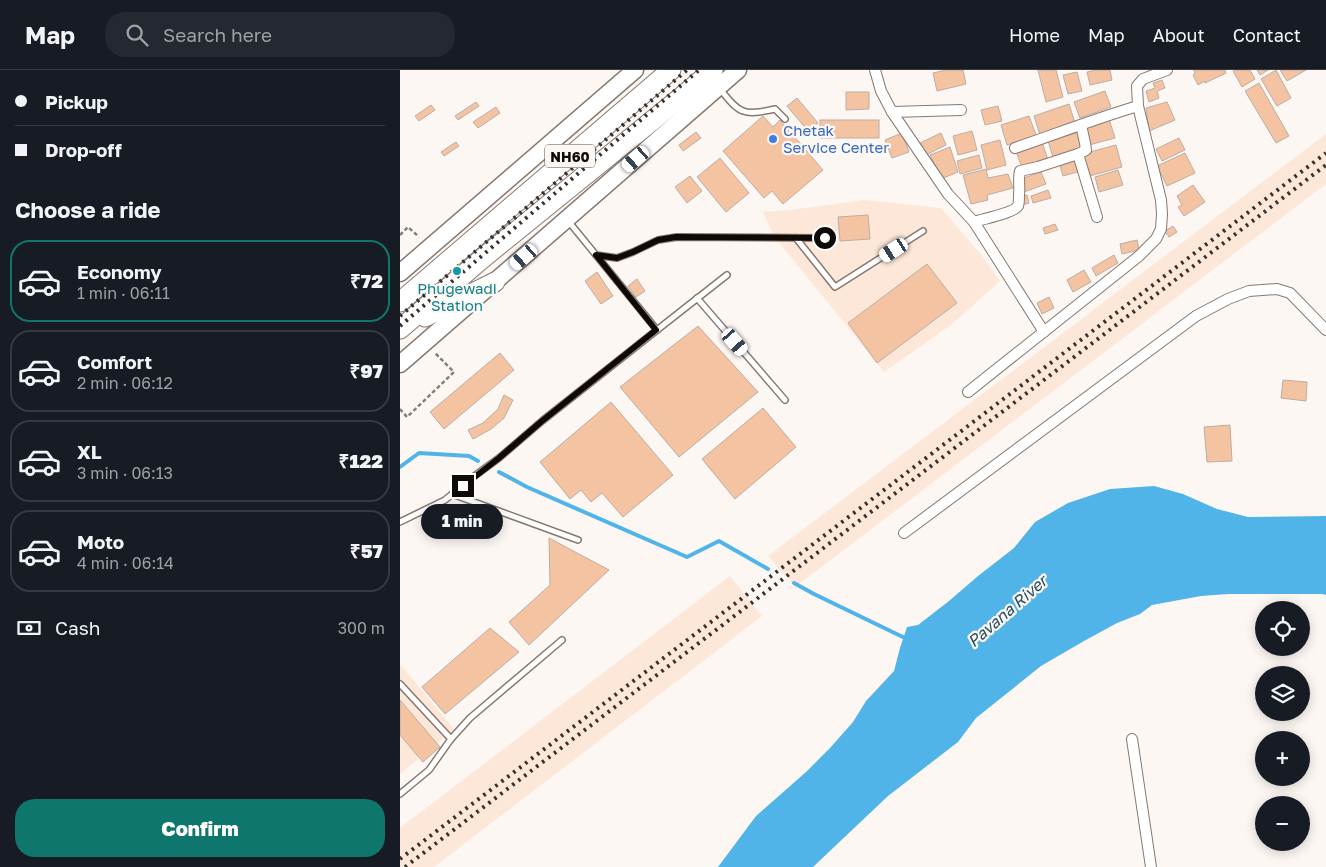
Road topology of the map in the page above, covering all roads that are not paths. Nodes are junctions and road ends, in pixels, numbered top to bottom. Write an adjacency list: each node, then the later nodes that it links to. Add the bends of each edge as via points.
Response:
1 (635, 70): 21 (main road)
2 (671, 70): 25 (highway, NH60)
3 (738, 70): 6 (main road)
4 (875, 70): 9 (street, via 881,92)
5 (1167, 70): 7 (street, via 1140,82)
6 (716, 79): 10 (lane, via 734,107 743,112 758,113 775,109); 15 (main road); 26 (highway, NH60, via 679,99)
7 (1138, 106): 11 (street); 29 (street, via 1161,200 1161,229 1148,248)
8 (961, 110): 9 (street)
9 (892, 112): 16 (street, via 948,194)
10 (785, 119)
11 (1081, 125): 12 (street); 13 (street, via 1086,150)
12 (1015, 148)
13 (1078, 154): 14 (street); 16 (street, via 1020,171 1017,208)
14 (1097, 217)
15 (567, 219): 20 (lane); 23 (main road)
16 (974, 222): 29 (street)
17 (923, 231): 18 (lane, via 834,287)
18 (796, 238): 19 (lane); 20 (lane, via 676,237 658,240 617,258)
19 (825, 238)
20 (596, 255): 27 (lane)
21 (400, 273)
22 (727, 275): 24 (lane)
23 (495, 282): 26 (highway); 30 (main road)
24 (697, 298): 27 (lane); 32 (lane)
25 (400, 302)
26 (400, 329)
27 (656, 330): 33 (lane)
28 (1326, 330): 35 (street, via 1290,294 1277,289 1249,291 1228,300 1196,316)
29 (1044, 332): 31 (street)
30 (400, 364)
31 (968, 392)
32 (784, 400)
33 (452, 494): 34 (lane); 36 (lane)
34 (400, 522)
35 (904, 533)
36 (578, 540)
37 (562, 640): 39 (lane, via 470,718)
38 (400, 685): 39 (lane)
39 (451, 739): 41 (lane, via 429,770)
40 (1132, 739): 42 (street)
41 (400, 794)
42 (1151, 867)

